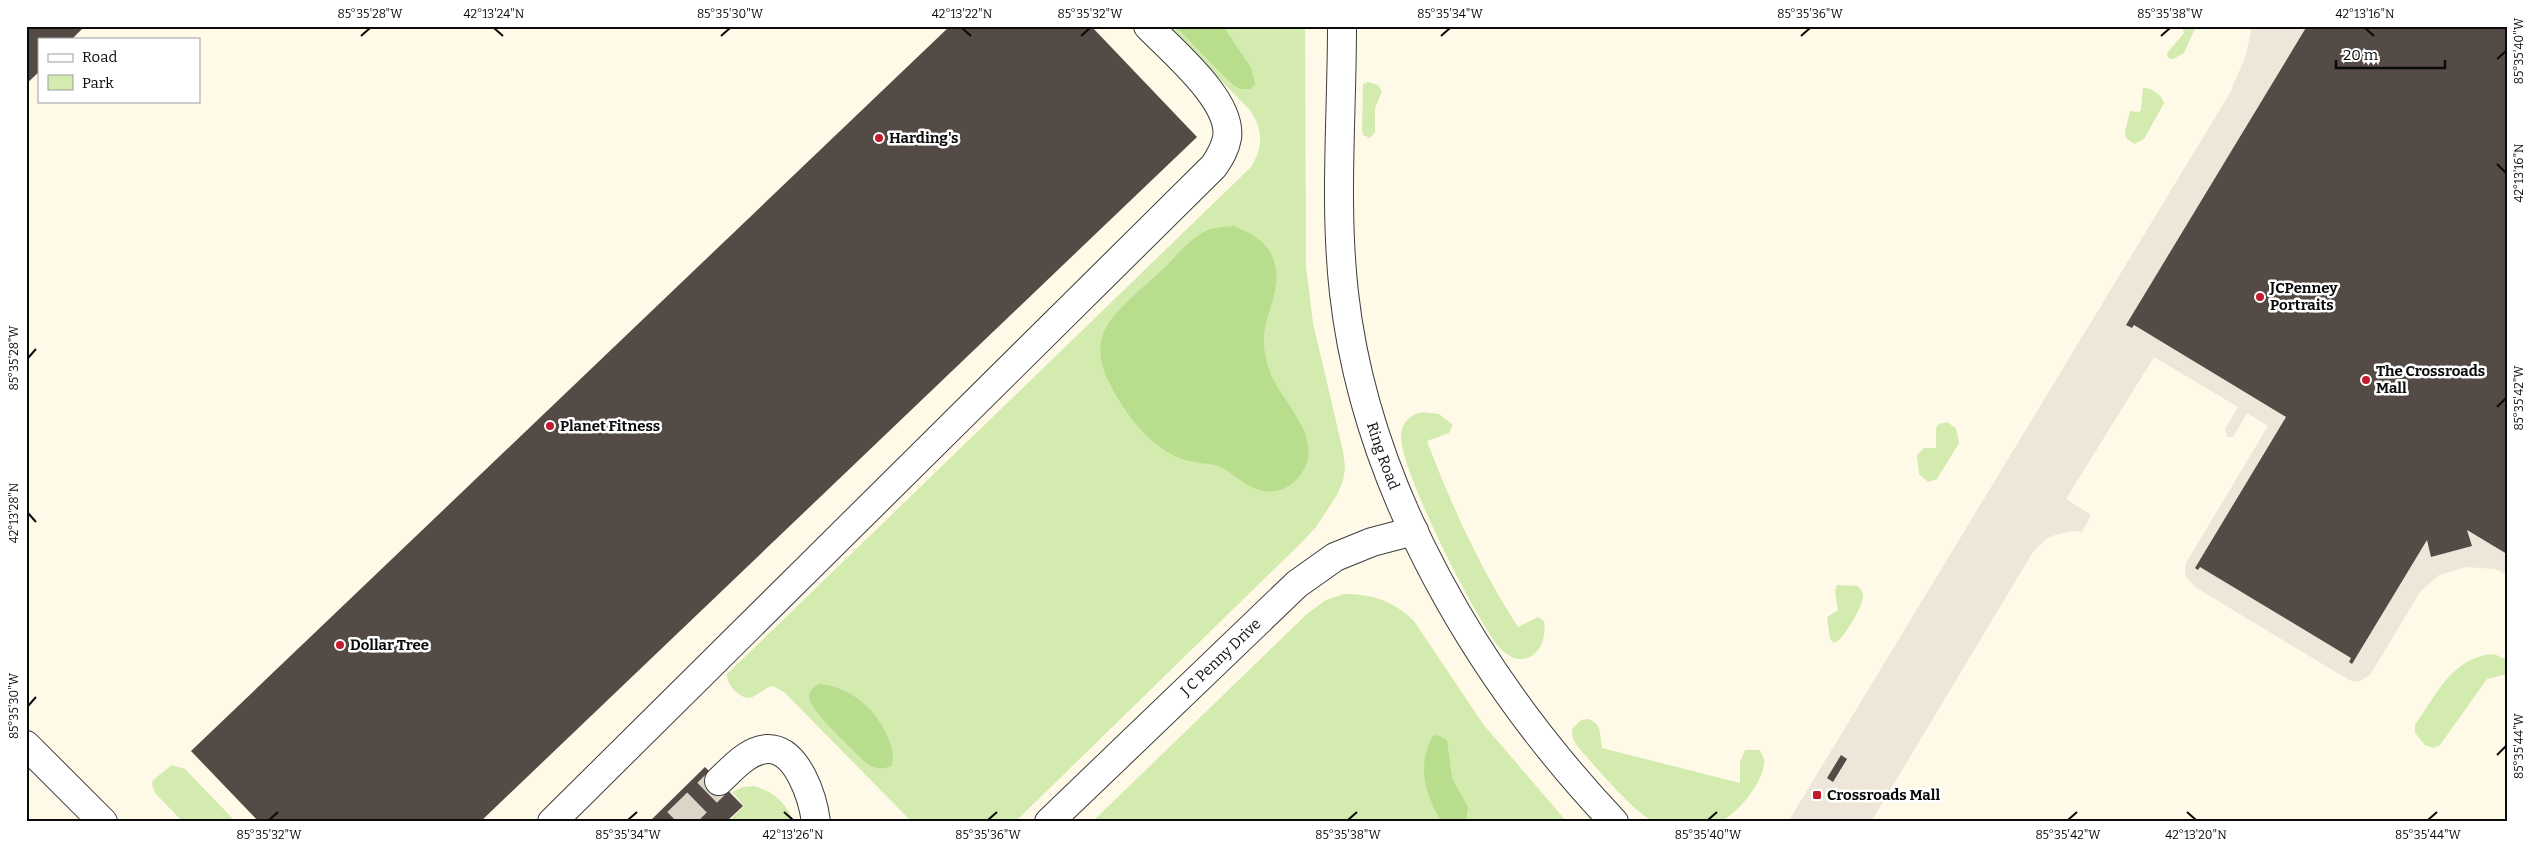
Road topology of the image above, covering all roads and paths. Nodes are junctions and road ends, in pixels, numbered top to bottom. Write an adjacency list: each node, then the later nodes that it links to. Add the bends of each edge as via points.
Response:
1 (1148, 26): 7 (street, via 1206,87 1226,119 1228,136 1214,166)
2 (1342, 26): 3 (street, Ring Road, via 1340,204 1344,294 1362,393)
3 (1414, 531): 9 (street, J C Penny Drive, via 1372,542 1335,557 1296,584); 10 (street, Ring Road, via 1460,618 1496,675 1557,757)
4 (26, 744): 6 (street)
5 (719, 781): 8 (street, via 756,752 768,749 783,754 808,785)
6 (103, 822)
7 (552, 822)
8 (816, 822)
9 (1050, 822)
10 (1614, 822)

